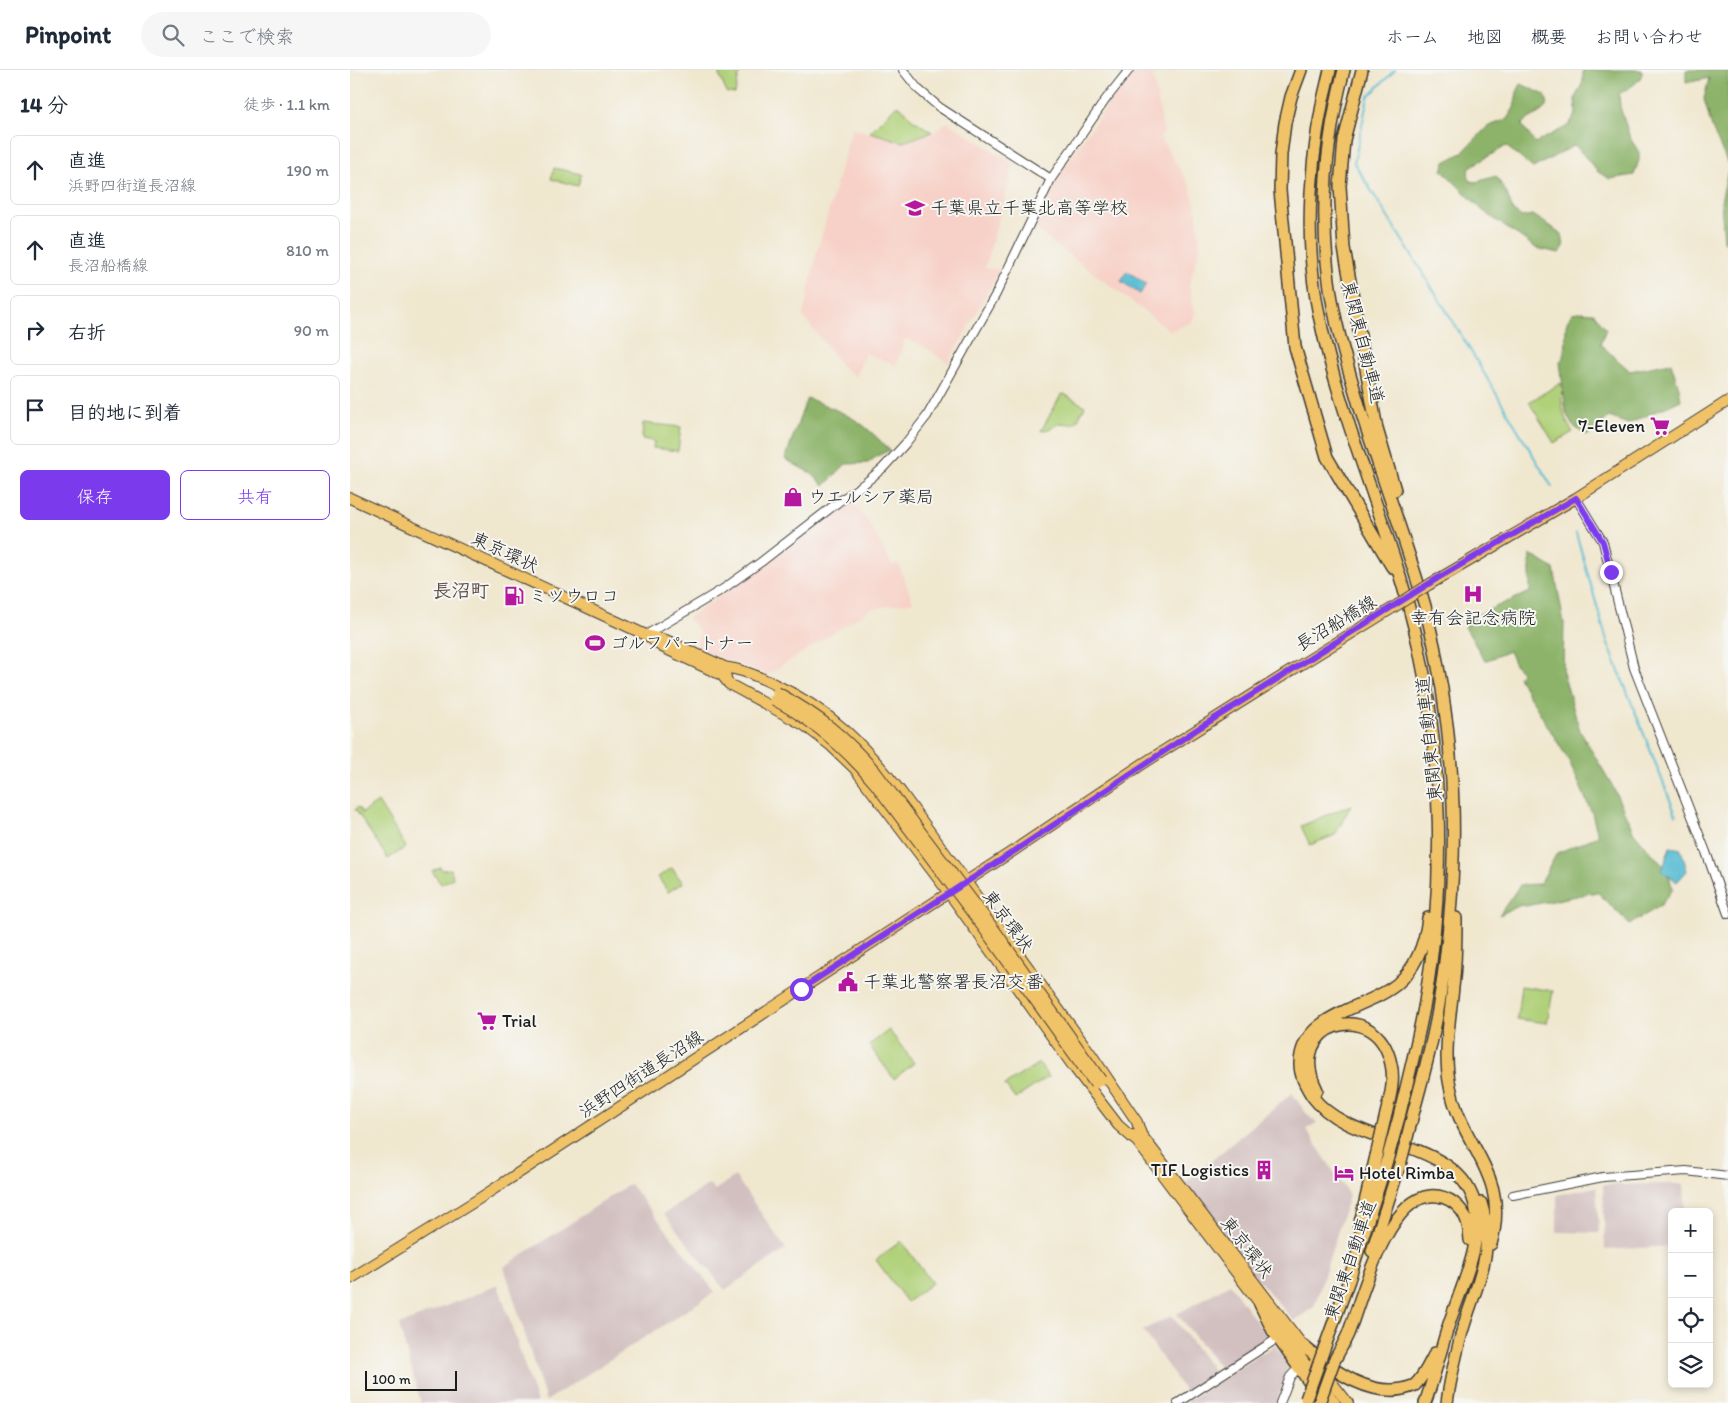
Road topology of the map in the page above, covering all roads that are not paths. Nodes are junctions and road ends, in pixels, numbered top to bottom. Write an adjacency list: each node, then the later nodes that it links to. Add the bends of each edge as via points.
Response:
1 (903, 70): 7 (street, via 939,107)
2 (1129, 70): 7 (street)
3 (1301, 70): 12 (highway, via 1285,123 1280,190 1295,347 1327,457)
4 (1330, 70): 12 (highway, 東関東自動車道, via 1318,124 1313,168 1311,249 1314,282 1319,315 1353,440)
5 (1344, 70): 11 (highway, 東関東自動車道, via 1326,170 1325,231 1329,280 1349,372)
6 (1362, 70): 11 (highway, via 1342,158 1340,186 1344,248 1377,429 1412,548)
7 (1051, 179): 13 (street, via 996,294 927,416 906,444 865,483 753,567)
8 (1728, 401): 10 (main road, 長沼船橋線)
9 (350, 498): 13 (main road, 東京環状)
10 (1576, 498): 17 (main road, 長沼船橋線, bridge, via 1430,584 1152,758); 19 (street, via 1603,542 1634,668)
11 (1416, 576): 16 (highway, 東関東自動車道, via 1433,637 1446,712 1452,770)
12 (1403, 586): 15 (highway, 東関東自動車道, via 1424,676)
13 (646, 635): 14 (main road, 東京環状, via 666,640)
14 (722, 670): 17 (main road, via 738,668 788,690 842,726 874,758); 18 (main road, via 729,684 804,725 835,750 868,785); 20 (main road, 東京環状, bridge, via 775,696 836,741 858,762)
15 (1435, 770): 23 (highway, via 1430,902 1420,954 1413,966 1384,993 1320,1025 1305,1045 1300,1066 1307,1088 1325,1110 1367,1133 1433,1157 1462,1180 1474,1200 1476,1211 1476,1233); 31 (highway, 東関東自動車道, bridge, via 1438,881 1425,1002 1388,1157)
16 (1454, 864): 25 (highway, via 1456,936 1448,1072 1459,1117 1489,1176 1497,1216); 32 (highway, 東関東自動車道, bridge, via 1450,921 1430,1048 1401,1161)
17 (966, 882): 18 (main road, 長沼船橋線); 20 (main road, via 1117,1092 1137,1122)
18 (949, 893): 20 (main road, via 1118,1125); 24 (main road, 浜野四街道長沼線, via 461,1211)
19 (1728, 914)
20 (1139, 1138): 26 (main road, 東京環状); 30 (main road, 東京環状)
21 (1728, 1176): 22 (street, via 1686,1171 1603,1177)
22 (1513, 1195)
23 (1467, 1274): 27 (highway); 32 (highway, via 1470,1231 1464,1213 1442,1197 1414,1200 1392,1224)
24 (350, 1279)
25 (1481, 1279): 28 (highway); 31 (highway, bridge, via 1486,1231 1482,1205 1472,1184 1457,1166 1436,1151 1356,1121 1342,1114 1317,1091 1308,1067 1309,1056 1318,1038 1335,1026 1357,1024 1371,1030 1382,1042 1392,1065 1391,1092 1386,1114 1376,1156)
26 (1260, 1304): 29 (highway); 40 (main road, 東京環状)
27 (1448, 1327): 30 (highway, via 1416,1385 1406,1393 1385,1399 1374,1398 1352,1388); 34 (highway)
28 (1462, 1331): 34 (highway); 44 (highway)
29 (1278, 1338): 33 (highway); 36 (street)
30 (1302, 1345): 41 (main road, 東京環状)
31 (1324, 1349): 35 (highway, 東関東自動車道, bridge)
32 (1334, 1361): 38 (highway, 東関東自動車道, bridge)
33 (1299, 1367): 37 (street, via 1290,1377); 39 (highway)
34 (1432, 1391): 42 (highway); 43 (highway)
35 (1306, 1401)
36 (1178, 1403)
37 (1280, 1403)
38 (1320, 1403)
39 (1324, 1403)
40 (1335, 1403)
41 (1348, 1403)
42 (1425, 1403)
43 (1432, 1403)
44 (1446, 1403)

